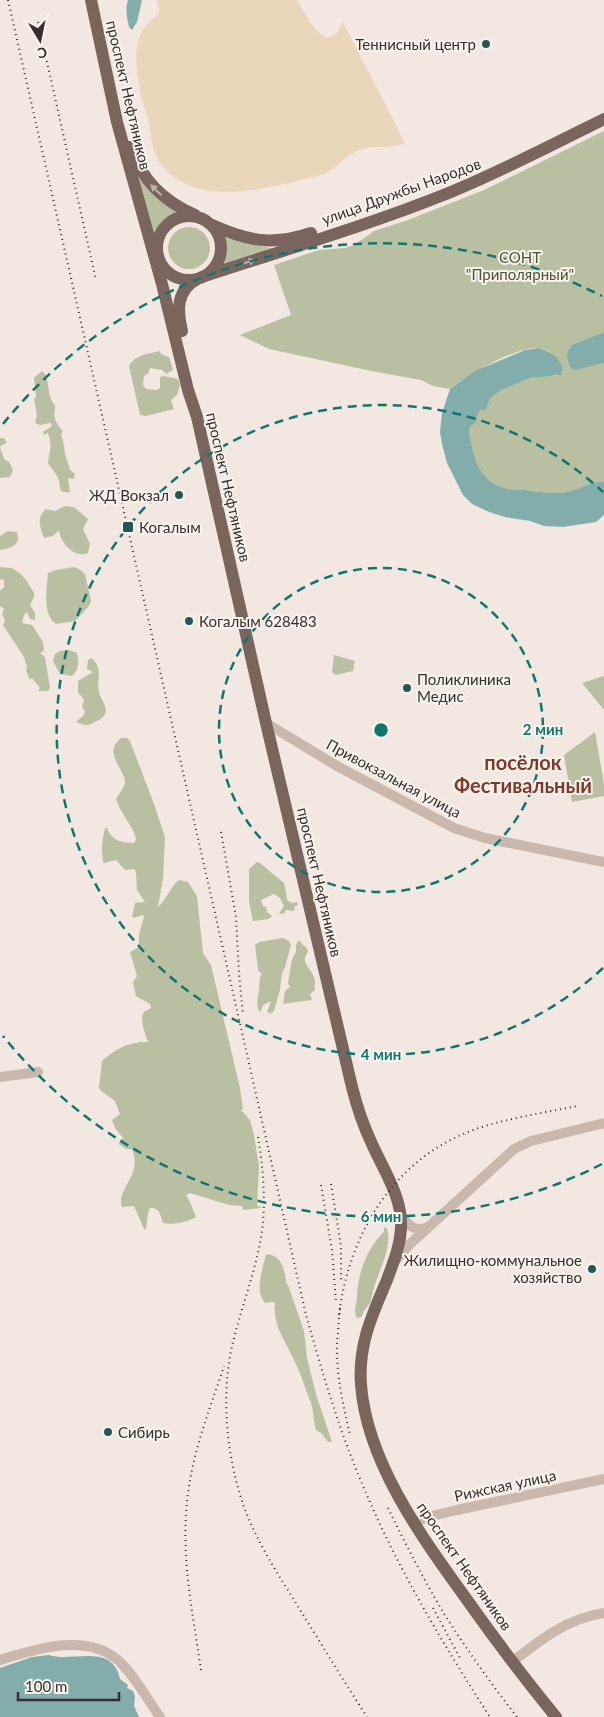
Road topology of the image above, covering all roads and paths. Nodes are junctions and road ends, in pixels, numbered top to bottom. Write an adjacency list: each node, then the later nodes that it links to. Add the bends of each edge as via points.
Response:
1 (91, 0): 2 (main road, проспект Нефтяников)
2 (109, 91): 5 (main road, one-way to 2, via 166,199 144,176 133,157); 7 (main road, проспект Нефтяников)
3 (604, 111): 6 (main road, улица Дружбы Народов, via 443,188 307,235 261,241 237,236)
4 (604, 119): 9 (main road, улица Дружбы Народов, one-way to 4, via 446,194 522,161)
5 (197, 216): 6 (main road); 8 (main road, via 180,216 166,225 160,232)
6 (212, 224): 9 (main road, via 220,239 220,256 215,267)
7 (146, 232): 8 (main road); 10 (main road, проспект Нефтяников)
8 (158, 257): 9 (main road, via 174,276 186,280); 10 (main road)
9 (200, 278): 11 (main road, via 182,293 178,307 194,384)
10 (162, 284): 11 (main road, проспект Нефтяников)
11 (196, 417): 12 (main road, проспект Нефтяников)
12 (266, 723): 13 (street, Привокзальная улица); 14 (main road, проспект Нефтяников)
13 (289, 738): 14 (street, via 278,740); 15 (street, Привокзальная улица, via 454,828 484,838)
14 (272, 750): 19 (main road, проспект Нефтяников, via 354,1094)
15 (604, 862)
16 (38, 1072): 17 (street)
17 (0, 1077)
18 (604, 1124): 20 (street, via 522,1144)
19 (401, 1215): 20 (street, via 412,1228); 21 (main road, проспект Нефтяников, via 400,1238)
20 (429, 1226): 21 (street)
21 (393, 1263): 23 (main road, проспект Нефтяников, via 364,1340 361,1385 377,1449 395,1491)
22 (604, 1479): 23 (street, Рижская улица, via 457,1510)
23 (414, 1523): 26 (main road, проспект Нефтяников)
24 (604, 1613): 26 (street, via 583,1617 558,1629)
25 (0, 1660): 27 (street, via 57,1646 101,1649 120,1662)
26 (512, 1662): 28 (main road, проспект Нефтяников)
27 (160, 1717)
28 (556, 1717)

